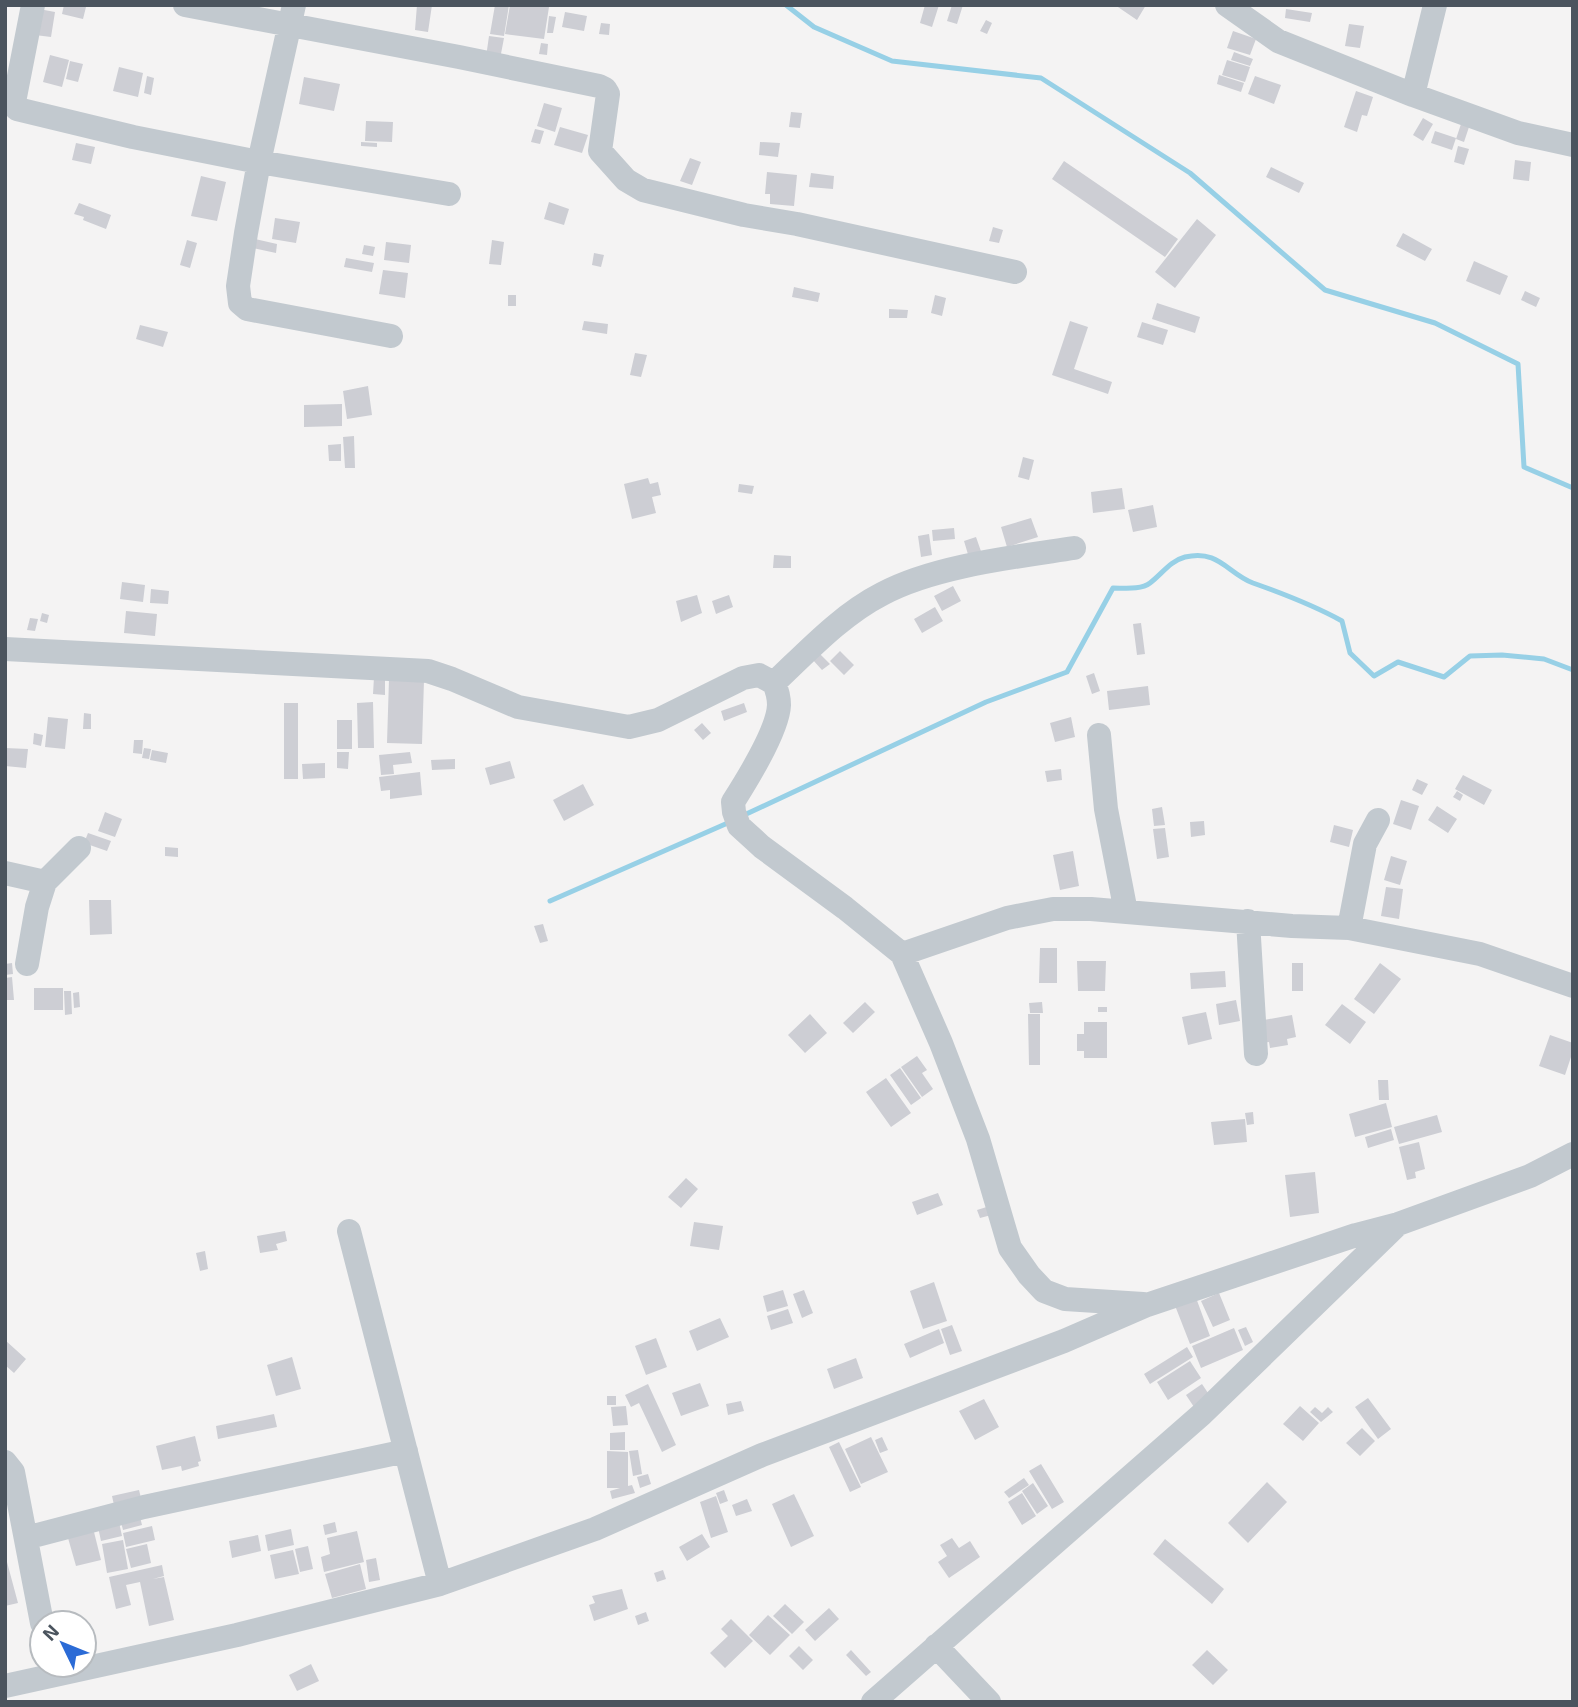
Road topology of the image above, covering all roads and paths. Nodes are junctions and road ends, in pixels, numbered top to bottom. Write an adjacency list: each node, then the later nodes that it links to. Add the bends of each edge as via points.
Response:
1 (33, 5): 8 (street, via 14,102 18,109)
2 (185, 5): 5 (street)
3 (1227, 5): 6 (street, via 1278,41)
4 (1435, 5): 6 (street)
5 (292, 15): 8 (street); 10 (street, via 599,86 608,94 600,150 626,180 643,190)
6 (1413, 95): 7 (street, via 1518,133)
7 (1573, 145)
8 (259, 162): 9 (street); 11 (street, via 238,286 243,307)
9 (449, 194)
10 (1015, 272)
11 (391, 336)
12 (1074, 548): 14 (street, via 986,562 903,583 859,608)
13 (5, 649): 14 (street, via 428,671 518,707 629,727 658,720 743,678 759,675)
14 (774, 683): 23 (street, via 779,705 776,720 733,802 739,826)
15 (1098, 735): 20 (street)
16 (1378, 820): 22 (street, via 1365,844)
17 (79, 849): 19 (street)
18 (5, 873): 19 (street)
19 (45, 882): 24 (street)
20 (1126, 912): 21 (street); 23 (street, via 1053,909 1007,918)
21 (1248, 921): 22 (street); 26 (street)
22 (1349, 928): 25 (street, via 1480,954)
23 (902, 954): 30 (street, via 978,1139 1010,1248 1044,1291 1065,1299)
24 (27, 964)
25 (1573, 986)
26 (1256, 1054)
27 (1573, 1154): 28 (street, via 1531,1176)
28 (1398, 1224): 30 (street); 36 (street, via 1202,1414)
29 (349, 1231): 31 (street)
30 (1147, 1305): 34 (street, via 762,1455 595,1529)
31 (407, 1451): 33 (street, via 144,1507); 34 (street)
32 (5, 1462): 33 (street, via 13,1472)
33 (26, 1538): 35 (street)
34 (440, 1584): 37 (street, via 237,1635)
35 (39, 1609)
36 (936, 1646): 40 (street); 41 (street)
37 (98, 1661)
38 (34, 1679): 39 (street)
39 (11, 1691)
40 (873, 1702)
41 (989, 1702)

